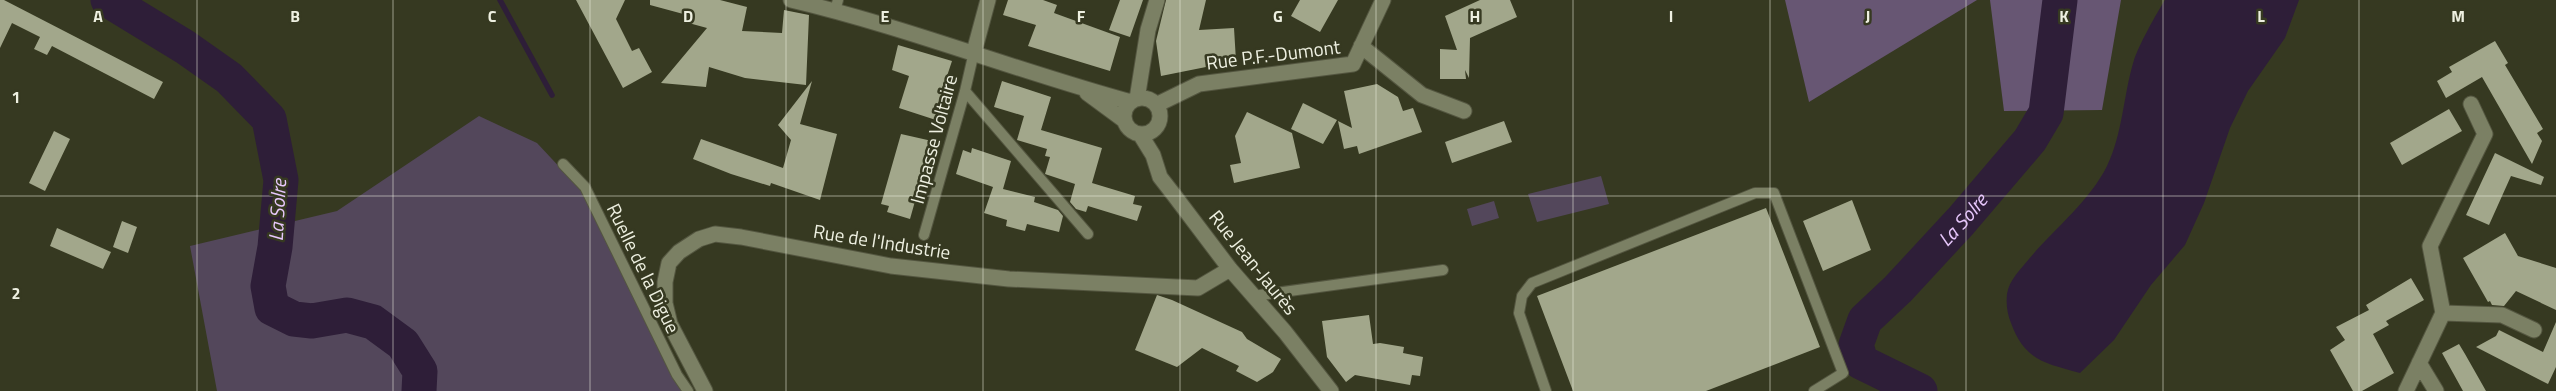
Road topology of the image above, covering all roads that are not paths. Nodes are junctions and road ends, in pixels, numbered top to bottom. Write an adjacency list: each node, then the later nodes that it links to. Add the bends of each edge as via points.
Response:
1 (791, 0): 5 (street)
2 (988, 0): 7 (street)
3 (1157, 0): 12 (street, via 1140,74)
4 (1383, 0): 6 (street)
5 (836, 5): 7 (street)
6 (1361, 46): 11 (street, via 1422,95); 12 (street, Rue P.F.-Dumont, via 1353,64 1199,84)
7 (974, 52): 8 (street); 9 (lane, Impasse Voltaire)
8 (1079, 88): 12 (street); 12 (street, via 1128,126)
9 (966, 91): 14 (lane, Impasse Voltaire); 15 (lane)
10 (2471, 104): 19 (street, via 2485,134 2430,246)
11 (1464, 111)
12 (1147, 112): 16 (street, Rue Jean-Jaurès, via 1152,155 1160,177)
13 (563, 164): 22 (lane, Ruelle de la Digue, via 585,187 677,375)
14 (924, 234)
15 (1088, 234)
16 (1230, 269): 18 (street, Rue Jean-Jaurès); 23 (street, Rue de l'Industrie, via 1198,288 1009,279 891,266 715,234 699,239 679,252 670,263 665,282 670,324)
17 (1443, 270): 18 (lane)
18 (1253, 296): 24 (street, Rue Jean-Jaurès)
19 (2443, 313): 20 (street, via 2502,315); 21 (street)
20 (2534, 330)
21 (2419, 363): 27 (street); 28 (street)
22 (688, 391)
23 (705, 391)
24 (1331, 391)
25 (1546, 391): 26 (lane, via 1519,313 1522,296 1532,283 1754,193 1774,193 1843,373)
26 (1814, 391)
27 (2406, 391)
28 (2436, 391)

